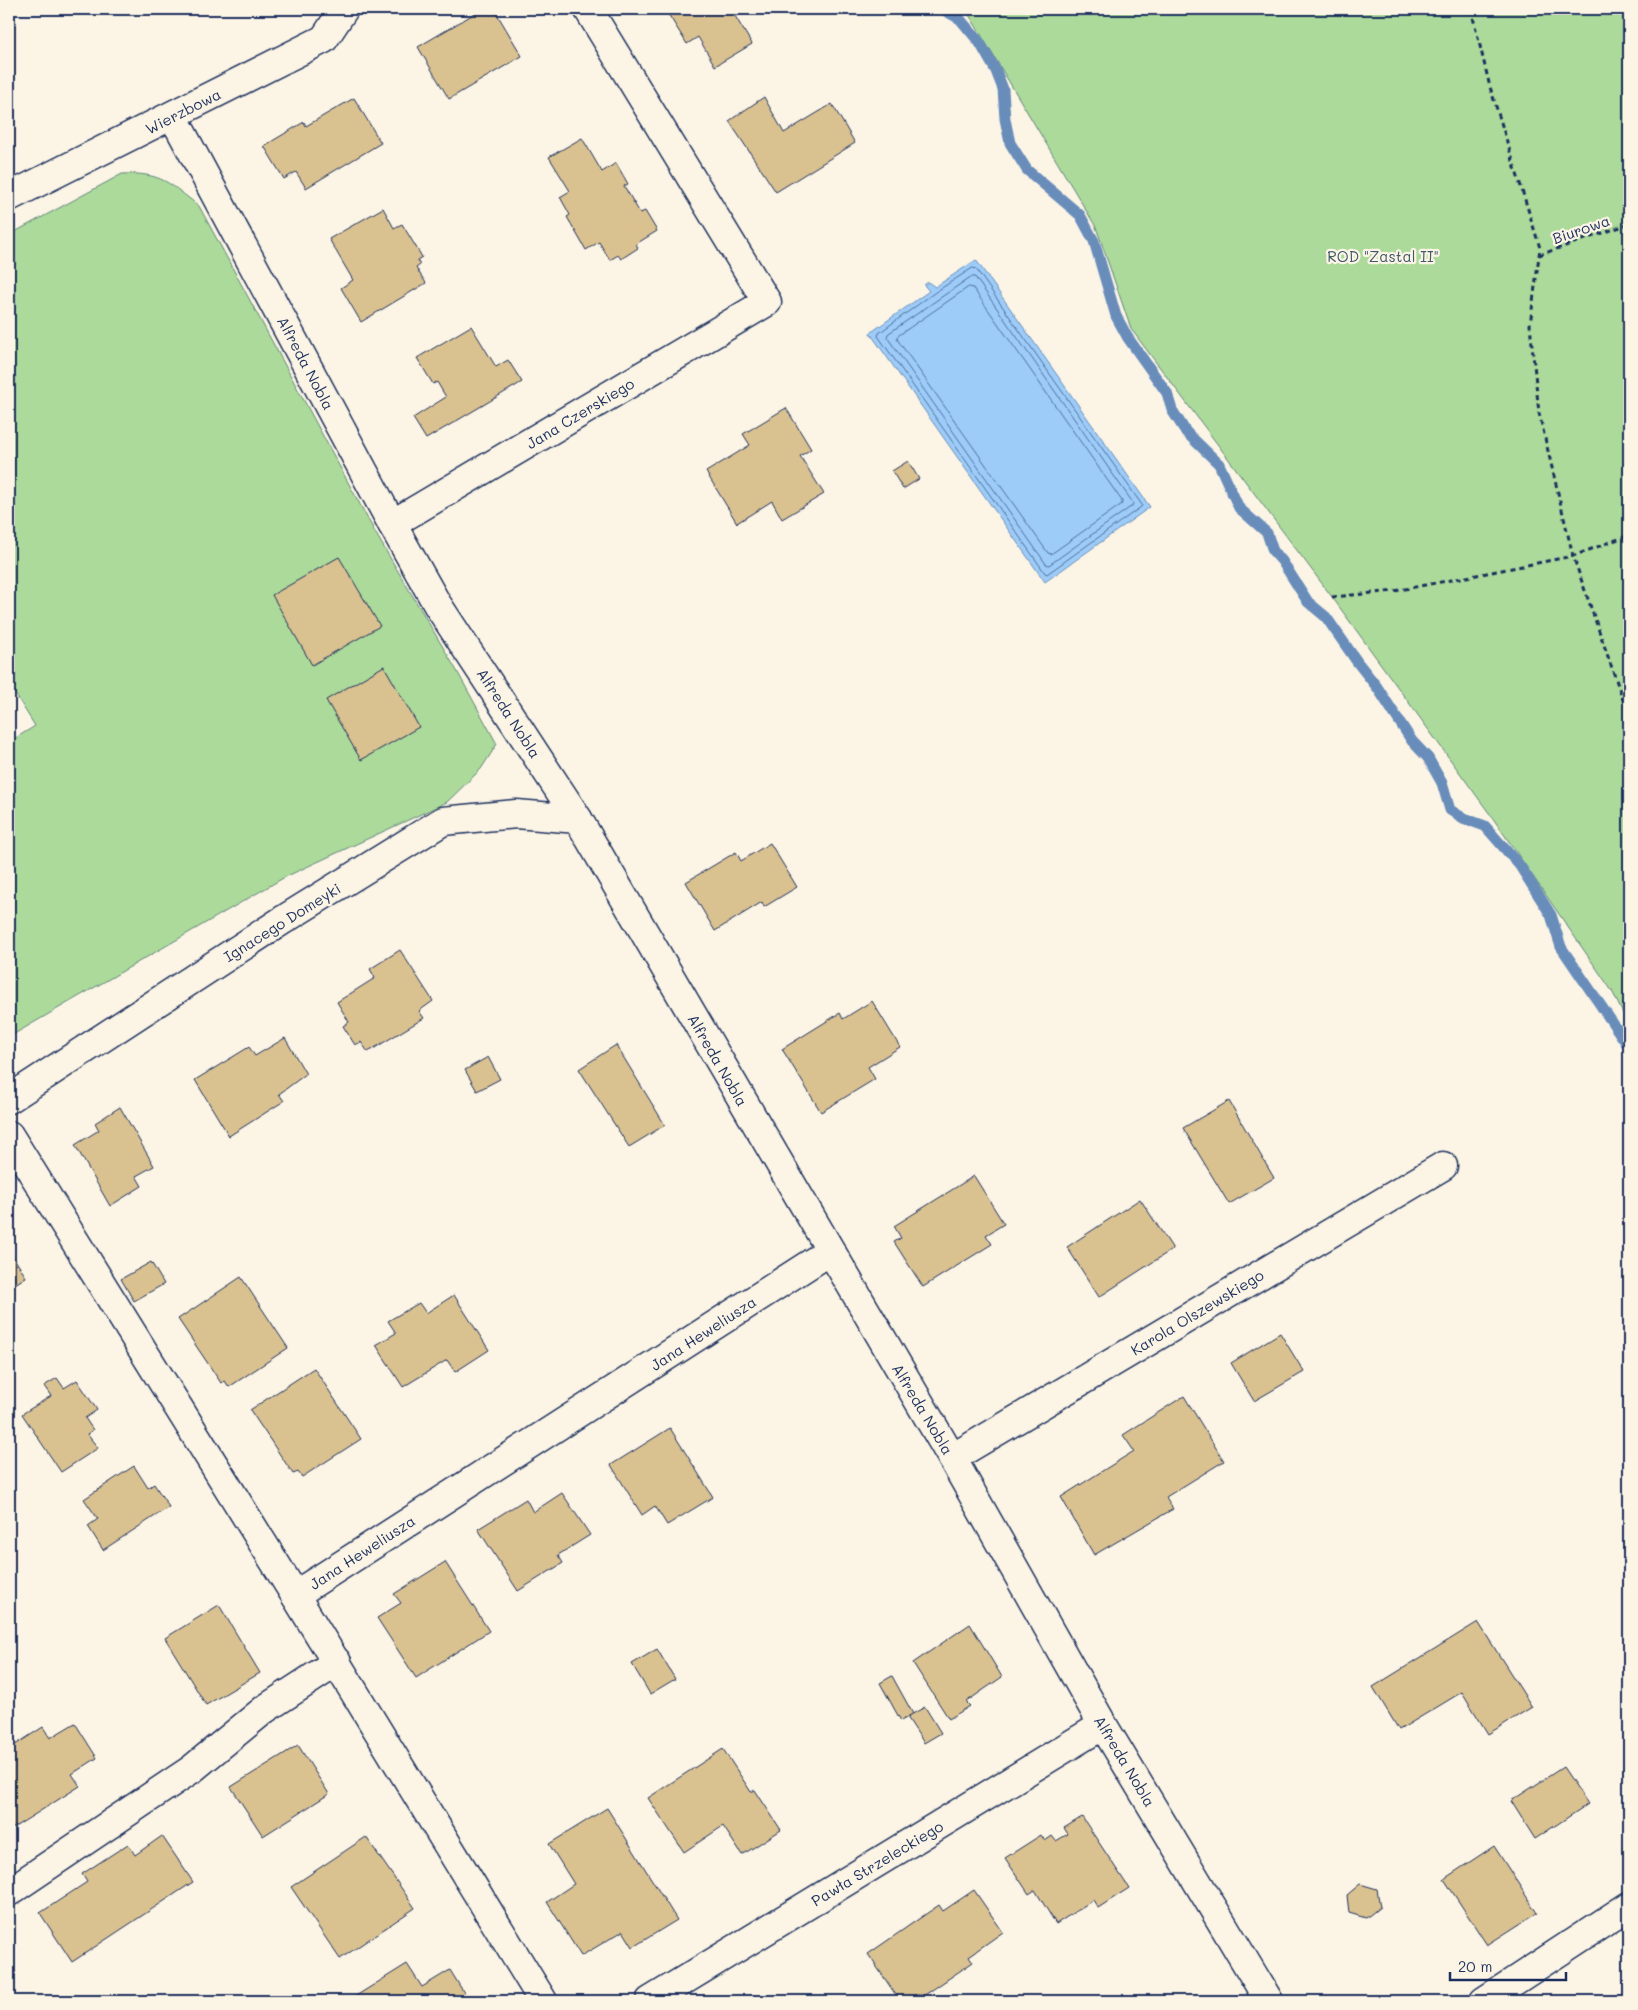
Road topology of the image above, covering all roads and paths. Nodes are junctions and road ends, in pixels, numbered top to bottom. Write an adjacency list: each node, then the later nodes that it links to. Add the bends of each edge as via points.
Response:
1 (344, 9): 4 (street, Wierzbowa, via 324,39)
2 (588, 9): 8 (street, Jana Czerskiego, via 767,302)
3 (1471, 9): 7 (path, via 1490,87 1540,248)
4 (173, 116): 5 (street, Wierzbowa); 8 (street, Alfreda Nobla)
5 (10, 196)
6 (1629, 224): 7 (path, Biurowa)
7 (1539, 255): 10 (path, via 1530,325 1538,403)
8 (392, 524): 13 (street, Alfreda Nobla, via 438,604)
9 (1629, 535): 10 (path)
10 (1573, 556): 11 (path, via 1395,591); 12 (path)
11 (1332, 597)
12 (1629, 717)
13 (578, 819): 14 (street, Ignacego Domeyki, via 516,814 443,821 283,920); 17 (street, Alfreda Nobla)
14 (9, 1100)
15 (9, 1135): 19 (street)
16 (1443, 1166): 18 (street, Karola Olszewskiego)
17 (830, 1251): 18 (street, Alfreda Nobla); 19 (street, Jana Heweliusza)
18 (952, 1458): 21 (street, Alfreda Nobla)
19 (295, 1595): 20 (street, Jana Heweliusza)
20 (337, 1662): 22 (street, via 265,1709 192,1769); 24 (street, Jana Heweliusza)
21 (1103, 1725): 25 (street, Pawła Strzeleckiego); 26 (street, Alfreda Nobla)
22 (9, 1892)
23 (1629, 1906): 27 (street)
24 (543, 2001)
25 (650, 2001)
26 (1269, 2001)
27 (1484, 2001)

